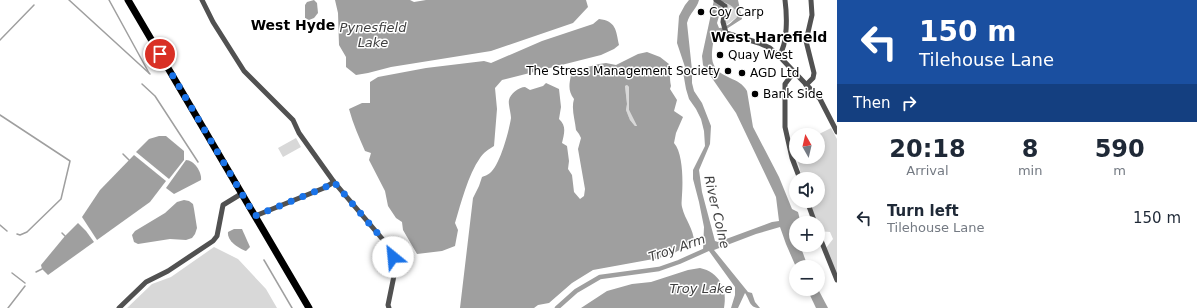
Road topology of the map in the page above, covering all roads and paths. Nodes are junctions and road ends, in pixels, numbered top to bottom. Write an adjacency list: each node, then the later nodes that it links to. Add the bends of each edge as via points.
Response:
1 (128, 0): 12 (main road)
2 (202, 0): 11 (street, via 238,63 293,120 299,133)
3 (716, 0): 6 (street, via 725,8 724,29 733,36 770,48)
4 (785, 0): 6 (street, via 786,28 783,49)
5 (811, 0): 8 (street, via 812,15 806,40 814,73)
6 (779, 56): 7 (street)
7 (794, 72): 8 (street); 10 (street, via 785,84 785,127)
8 (806, 85): 9 (street, via 820,99)
9 (837, 132)
10 (797, 172)
11 (334, 182): 13 (street); 18 (street, via 390,248 396,266)
12 (241, 194): 13 (main road); 16 (street, via 223,205 217,236 213,241 168,271 146,282)
13 (255, 216): 17 (main road)
14 (825, 250): 15 (street)
15 (837, 280)
16 (119, 308)
17 (309, 308)
18 (389, 308)

